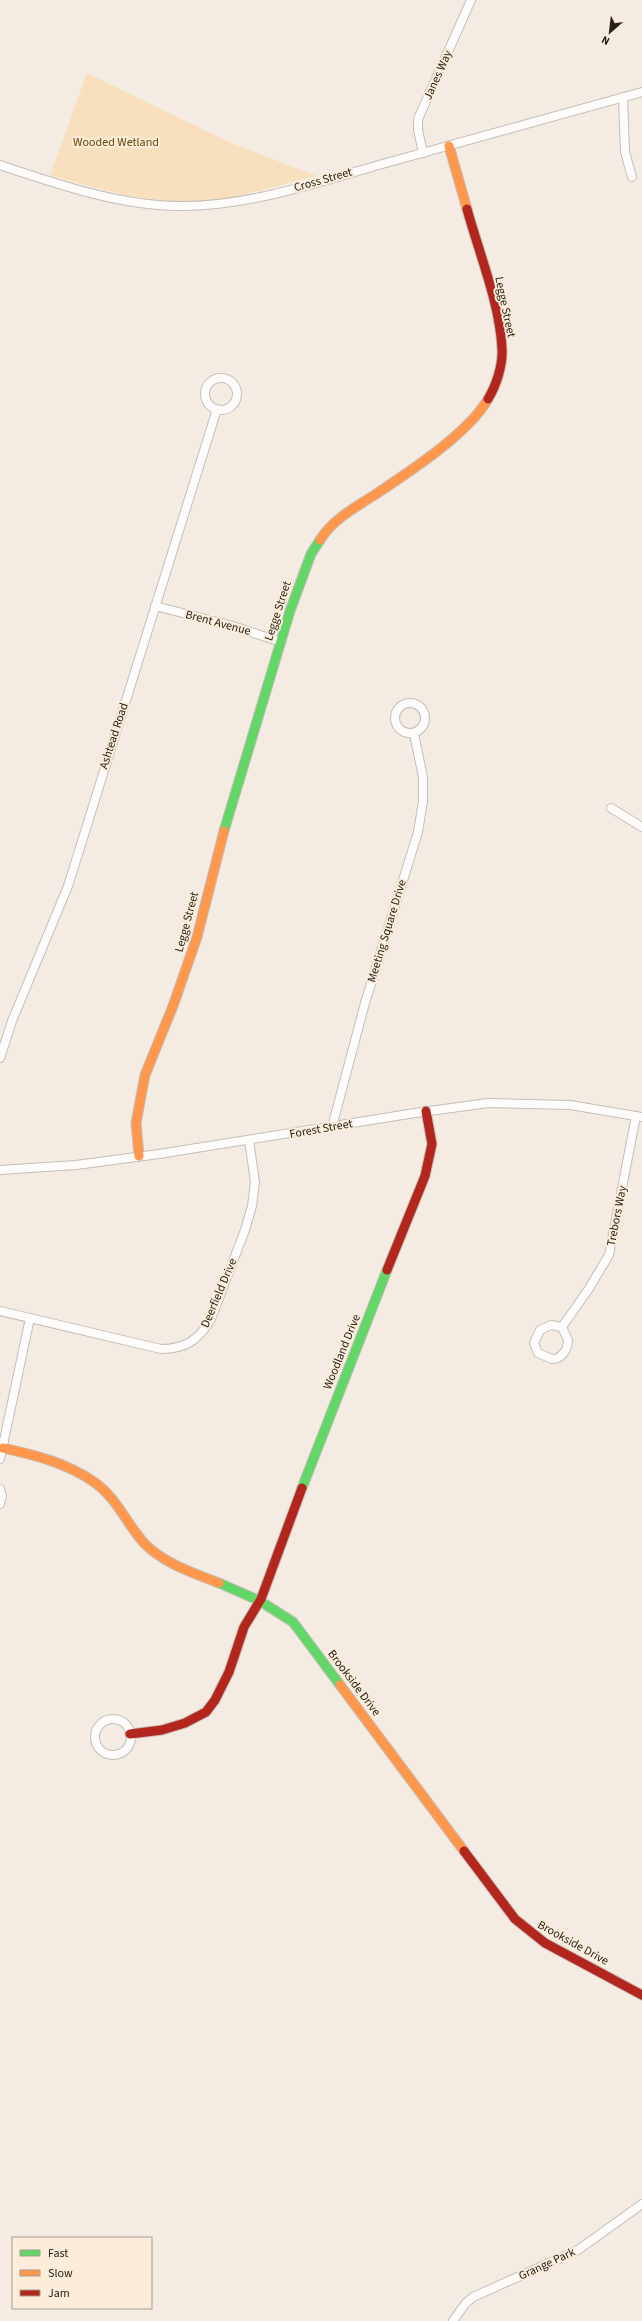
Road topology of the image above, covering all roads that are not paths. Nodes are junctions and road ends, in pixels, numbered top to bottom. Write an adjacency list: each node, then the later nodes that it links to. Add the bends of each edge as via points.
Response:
1 (471, 0): 5 (street, Janes Way, via 418,119)
2 (642, 92): 3 (street, Cross Street)
3 (623, 97): 4 (street, Cross Street); 7 (street, via 625,152)
4 (449, 146): 5 (street, Cross Street); 10 (street, Legge Street, via 498,319 502,351 494,389 482,410 459,434 342,516 323,535 303,572)
5 (423, 153): 6 (street, Cross Street, via 291,190 198,206 154,204 110,197)
6 (0, 165)
7 (632, 177)
8 (217, 409): 9 (street, Ashtead Road)
9 (155, 606): 10 (street, Brent Avenue, via 233,626); 14 (street, Ashtead Road, via 68,886 12,1021)
10 (280, 642): 19 (street, Legge Street, via 229,810 195,943 145,1075 136,1123)
11 (414, 734): 17 (street, Meeting Square Drive, via 423,789 418,832 363,1009)
12 (611, 808): 13 (street)
13 (642, 826)
14 (0, 1058)
15 (426, 1111): 16 (street, Forest Street, via 488,1103 528,1103 592,1108); 17 (street, Forest Street); 28 (street, Woodland Drive, via 432,1144 425,1176 332,1407)
16 (639, 1117): 23 (street, Trebors Way, via 610,1250 593,1283)
17 (332, 1127): 18 (street, Forest Street)
18 (249, 1140): 19 (street, Forest Street); 22 (street, Deerfield Drive, via 255,1182 249,1218 211,1319 194,1341 182,1347 161,1349)
19 (139, 1156): 20 (street, Forest Street, via 76,1165)
20 (0, 1170)
21 (0, 1311): 22 (street, Deerfield Drive)
22 (30, 1318): 24 (street)
23 (562, 1327): 23 (street, via 551,1325 540,1330 535,1340 535,1350 552,1359 562,1354 567,1348 568,1340)
24 (3, 1448): 25 (street); 28 (street, Brookside Drive, via 43,1457 89,1478 112,1497 144,1543 157,1555)
25 (0, 1459)
26 (0, 1489): 27 (street)
27 (0, 1504)
28 (261, 1599): 29 (street, Woodland Drive, via 250,1615 222,1690 208,1708 194,1720 164,1730); 30 (street, Brookside Drive, via 288,1617 301,1631 515,1919 545,1943)
29 (130, 1734): 29 (street, via 128,1728 120,1721 108,1720 97,1729 96,1744 108,1755 120,1754 129,1746)
30 (642, 1995)
31 (642, 2204): 32 (street, Grange Park, via 578,2250 473,2297)
32 (453, 2321)

